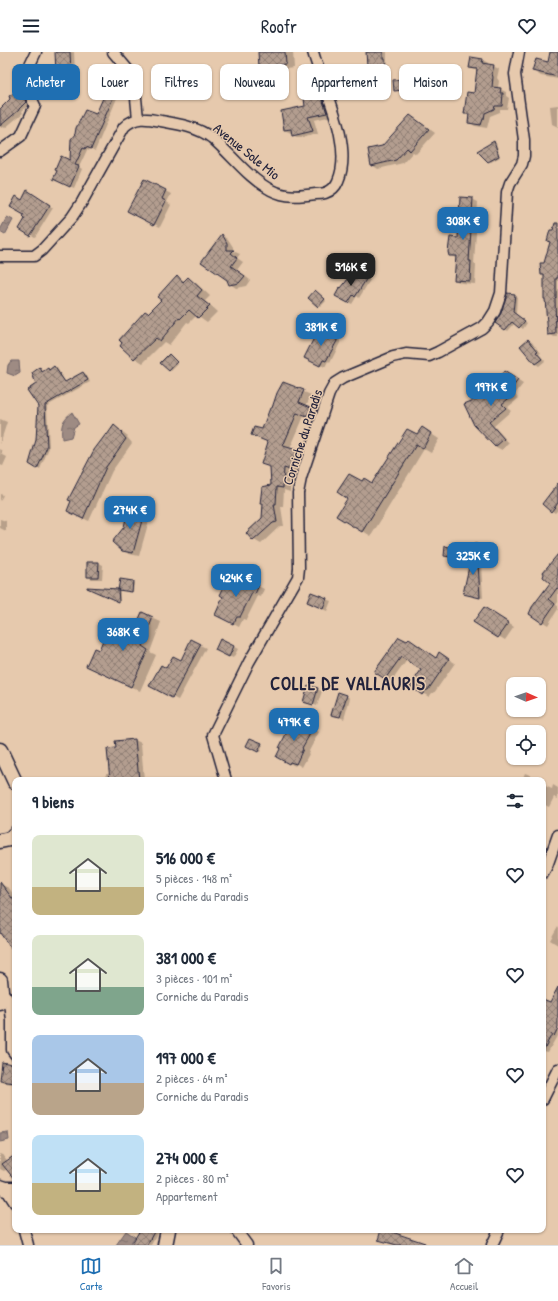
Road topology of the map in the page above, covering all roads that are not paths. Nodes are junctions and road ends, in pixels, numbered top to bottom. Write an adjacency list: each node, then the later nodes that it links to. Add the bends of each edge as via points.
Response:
1 (36, 52): 6 (street, via 23,79 35,106 21,136)
2 (113, 52): 5 (street, via 134,77)
3 (313, 52): 5 (street, Avenue Sole Mio, via 337,121 343,151 341,174 331,190 325,193 300,196 285,195 272,190 256,180 211,138 179,124)
4 (519, 52): 10 (street, Corniche du Paradis, via 515,74 524,156 507,192 501,293 495,311 482,328 438,352 429,356 406,354 393,357 335,383 329,394 298,493 298,577 249,662 213,735)
5 (138, 119): 7 (street, via 124,127 79,207 42,250 34,256)
6 (0, 151)
7 (0, 256)
8 (0, 750): 9 (main road)
9 (13, 777)
10 (225, 777)
11 (558, 835): 14 (street)
12 (12, 837): 13 (main road)
13 (0, 841)
14 (546, 868)
15 (0, 991): 17 (street, via 10,1002)
16 (12, 1021): 18 (street)
17 (12, 1021)
18 (12, 1050)
19 (558, 1069): 20 (street)
20 (546, 1093)
21 (7, 1188): 22 (street)
22 (12, 1197)
23 (25, 1233): 27 (street)
24 (167, 1233): 28 (main road)
25 (238, 1233): 29 (street)
26 (498, 1233): 30 (street)
27 (28, 1245)
28 (165, 1245)
29 (247, 1245)
30 (492, 1245)

